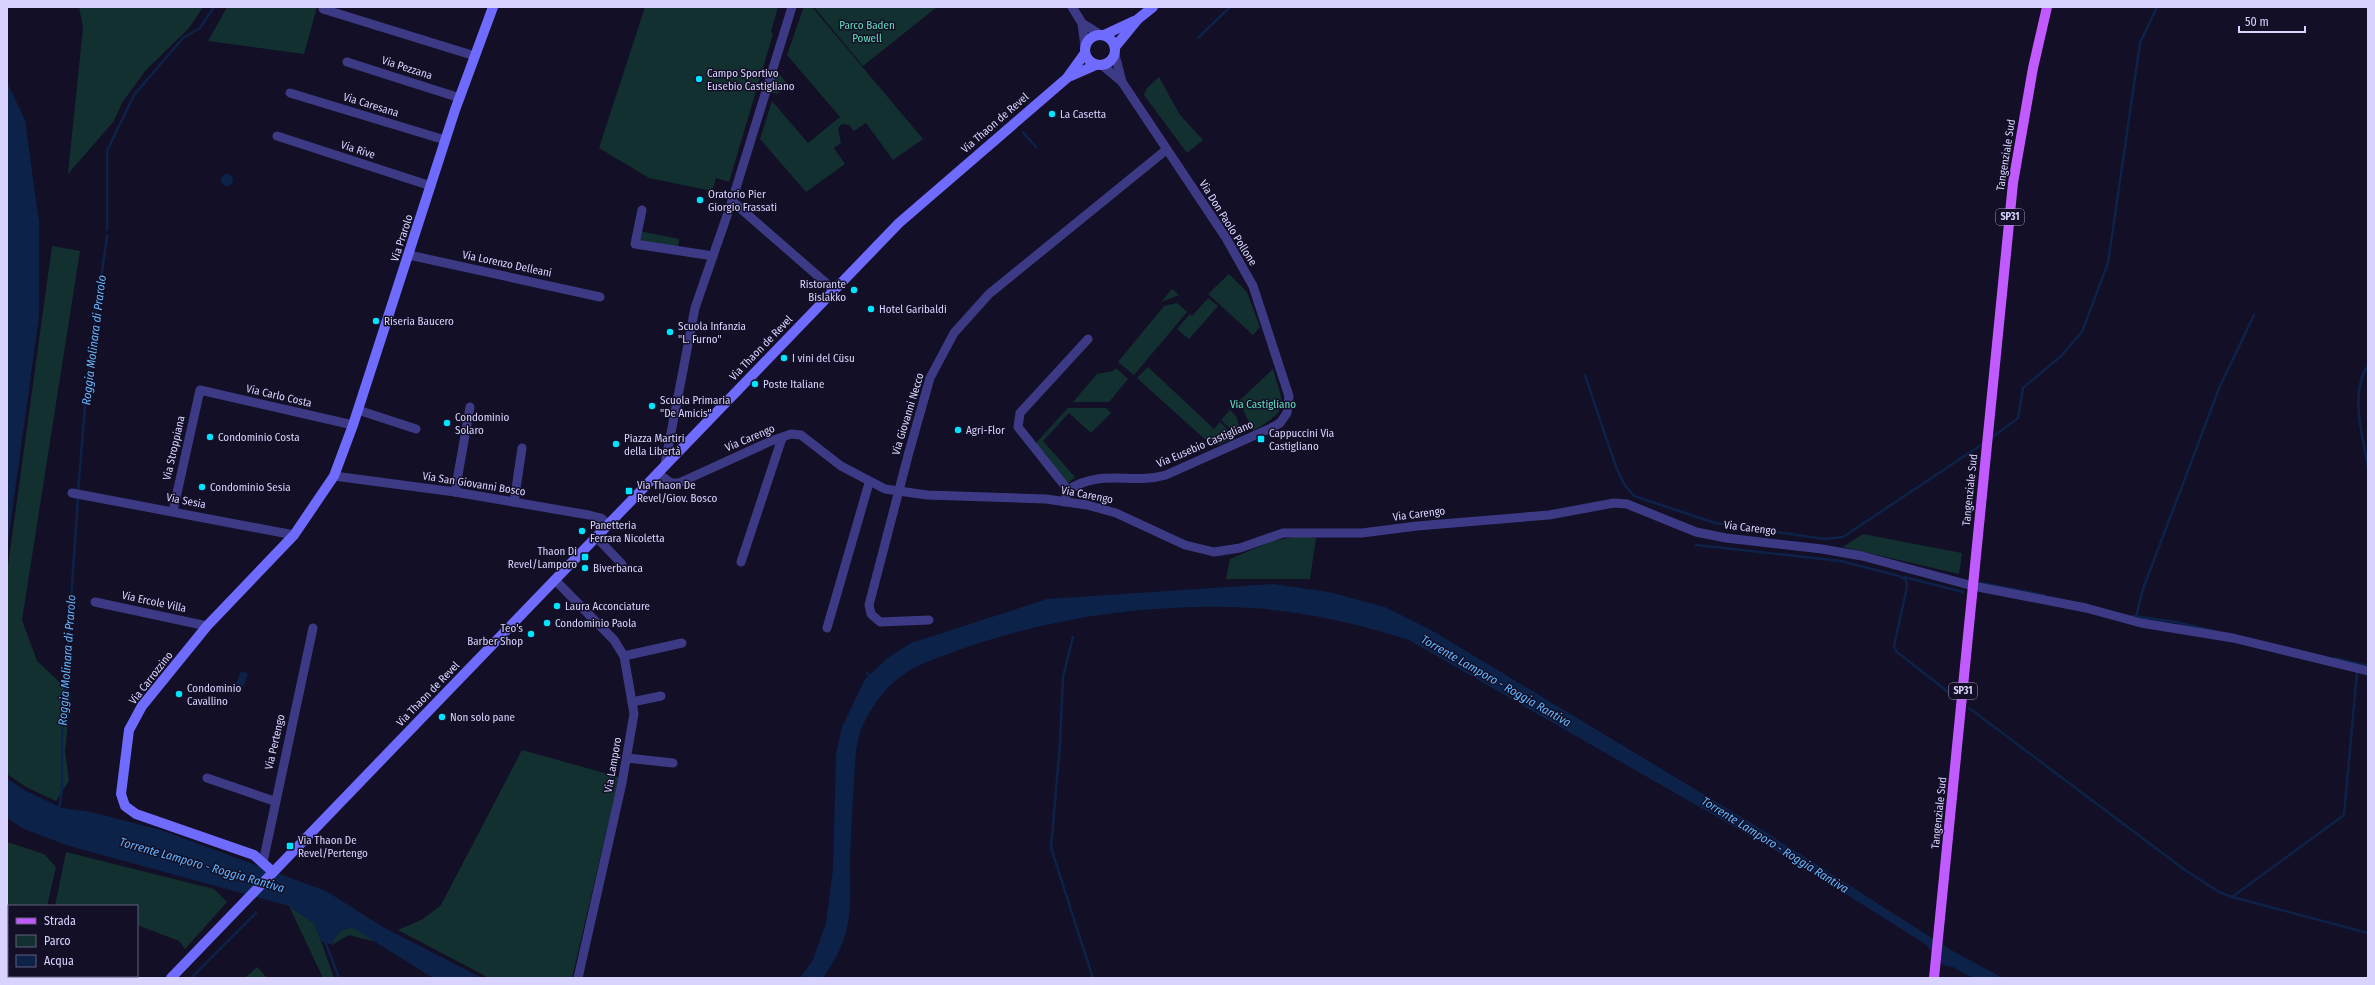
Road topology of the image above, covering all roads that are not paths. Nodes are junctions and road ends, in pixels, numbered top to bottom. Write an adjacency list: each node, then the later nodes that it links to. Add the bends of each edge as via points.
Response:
1 (493, 7): 12 (main road, Via Prarolo)
2 (792, 7): 23 (street)
3 (1072, 7): 8 (street)
4 (1153, 7): 7 (main road)
5 (2047, 7): 55 (main road, Tangenziale Sud / SP31, via 2033,68 2013,183)
6 (322, 9): 12 (street)
7 (1138, 19): 9 (main road); 11 (main road)
8 (1082, 23): 9 (street); 10 (street)
9 (1102, 35): 10 (main road, via 1092,37); 11 (main road, via 1112,40)
10 (1085, 50): 14 (main road, via 1088,60); 15 (main road, Via Thaon de Revel)
11 (1115, 51): 14 (main road, via 1108,63); 16 (street, Via Don Paolo Pollone)
12 (475, 56): 18 (main road, Via Prarolo)
13 (347, 62): 18 (street, Via Pezzana)
14 (1099, 65): 15 (main road, Via Thaon de Revel); 16 (street, Via Don Paolo Pollone)
15 (1067, 78): 27 (main road, Via Thaon de Revel, via 899,223)
16 (1122, 82): 21 (street, Via Don Paolo Pollone)
17 (290, 93): 20 (street, Via Caresana)
18 (460, 98): 20 (main road, Via Prarolo)
19 (277, 136): 22 (street, Via Rive)
20 (445, 140): 22 (main road, Via Prarolo)
21 (1166, 150): 33 (street, Via Don Paolo Pollone, via 1226,238 1253,286 1289,396); 44 (street, Via Giovanni Necco, via 989,294 954,334 930,378)
22 (431, 186): 25 (main road, Via Prarolo)
23 (732, 201): 26 (street); 27 (street)
24 (642, 210): 26 (street, via 635,244)
25 (408, 255): 28 (street, Via Lorenzo Delleani); 32 (main road, Via Prarolo)
26 (712, 256): 38 (street, via 695,308)
27 (834, 290): 38 (main road, Via Thaon de Revel)
28 (600, 296)
29 (1088, 340): 42 (street, via 1020,413 1018,427)
30 (200, 390): 34 (street, Via Carlo Costa); 48 (street, Via Stroppiana)
31 (470, 407): 43 (street)
32 (358, 410): 34 (main road, Via Prarolo); 35 (street)
33 (1287, 413): 42 (street, Via Eusebio Castigliano, via 1280,423 1271,428 1166,475 1156,478 1116,477 1087,480)
34 (353, 425): 40 (main road, Via Prarolo)
35 (416, 429)
36 (782, 438): 39 (street, Via Carengo, via 679,483 671,483); 41 (street, Via Carengo, via 792,434 801,435 841,466); 52 (street)
37 (522, 448): 46 (street)
38 (665, 464): 39 (main road, Via Thaon de Revel)
39 (657, 473): 49 (main road, Via Thaon de Revel)
40 (334, 476): 43 (street, Via San Giovanni Bosco); 50 (main road, Via Carrozzino)
41 (870, 483): 44 (street, Via Carengo); 60 (street)
42 (1068, 490): 47 (street)
43 (455, 492): 46 (street, Via San Giovanni Bosco)
44 (899, 492): 47 (street, Via Carengo); 57 (street, Via Giovanni Necco, via 869,605 871,614 880,622)
45 (72, 493): 48 (street, Via Sesia)
46 (514, 502): 49 (street, Via San Giovanni Bosco, via 601,518)
47 (1064, 502): 55 (street, Via Carengo, via 1116,513 1185,545 1214,552 1240,548 1283,533 1362,533 1424,525 1549,515 1614,503 1627,504 1696,532 1854,555)
48 (173, 511): 50 (street, Via Sesia)
49 (608, 524): 51 (main road, Via Thaon de Revel)
50 (294, 535): 58 (main road, Via Carrozzino)
51 (596, 537): 53 (street); 54 (main road, Via Thaon de Revel)
52 (741, 562)
53 (622, 564)
54 (555, 580): 62 (street, Via Lamporo, via 603,626); 71 (main road, Via Thaon de Revel)
55 (1973, 586): 63 (street, Via Carengo, via 2086,608 2141,623 2233,638); 74 (main road, Tangenziale Sud / SP31)
56 (95, 602): 58 (street, Via Ercole Villa)
57 (929, 620)
58 (207, 626): 70 (main road, Via Carrozzino, via 142,706 129,730 121,794 125,806 136,814 254,855)
59 (313, 628): 69 (street, Via Pertengo)
60 (827, 628)
61 (682, 642): 62 (street)
62 (624, 656): 65 (street, Via Lamporo)
63 (2368, 671)
64 (661, 696): 65 (street)
65 (632, 702): 66 (street, Via Lamporo, via 634,714)
66 (627, 758): 67 (street); 73 (street, Via Lamporo)
67 (673, 763)
68 (207, 778): 69 (street)
69 (274, 801): 70 (street, Via Pertengo)
70 (263, 862): 71 (main road, Via Carrozzino)
71 (272, 873): 72 (main road, Via Thaon de Revel)
72 (171, 978)
73 (578, 978)
74 (1934, 978)

